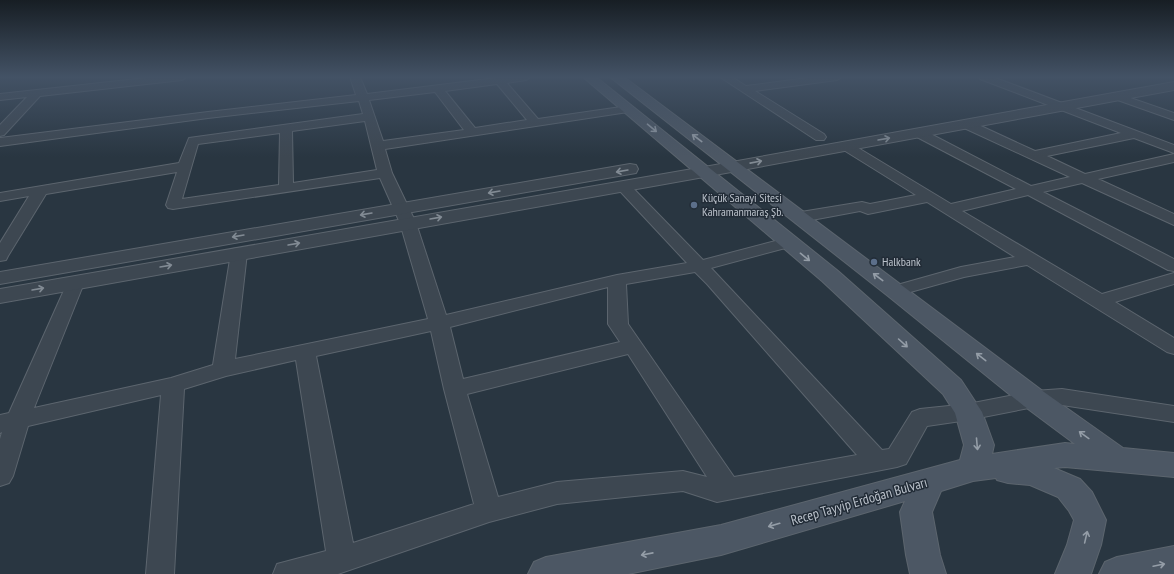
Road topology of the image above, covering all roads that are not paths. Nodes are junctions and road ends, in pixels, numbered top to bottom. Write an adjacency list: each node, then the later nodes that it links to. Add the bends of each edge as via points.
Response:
1 (27, 104): 20 (street)
2 (310, 104): 27 (street)
3 (365, 104): 15 (street)
4 (450, 104): 21 (street)
5 (519, 104): 17 (street)
6 (622, 104): 14 (main road)
7 (654, 104): 31 (main road, one-way to 7)
8 (769, 104): 24 (street)
9 (1017, 104): 25 (street)
10 (1056, 104): 13 (street)
11 (1074, 104): 13 (street)
12 (1138, 104): 16 (street)
13 (1062, 106): 18 (street); 23 (street)
14 (628, 109): 17 (street); 34 (main road, one-way to 34)
15 (370, 117): 19 (street); 28 (street)
16 (1174, 117)
17 (535, 123): 21 (street)
18 (966, 124): 22 (street); 30 (street)
19 (286, 129): 33 (street, via 193,141); 38 (street)
20 (0, 132)
21 (472, 132): 28 (street)
22 (919, 132): 25 (street, one-way to 22); 40 (street)
23 (1136, 134): 29 (street); 30 (street)
24 (820, 137): 25 (street); 26 (street)
25 (841, 138): 31 (street, one-way to 25); 41 (street)
26 (796, 141)
27 (0, 142)
28 (378, 146): 35 (street)
29 (1174, 149)
30 (1034, 156): 36 (street)
31 (729, 157): 34 (street); 34 (street); 45 (main road)
32 (1174, 158): 36 (street)
33 (186, 166): 38 (street, via 173,204); 39 (street)
34 (696, 166): 37 (street); 44 (street, one-way to 44); 47 (main road)
35 (385, 173): 38 (street); 44 (street)
36 (1084, 178): 40 (street); 46 (street)
37 (623, 186): 44 (street, one-way to 37); 51 (street)
38 (286, 188)
39 (40, 191): 42 (street); 49 (street)
40 (1030, 191): 43 (street); 53 (street)
41 (929, 197): 43 (street); 45 (street)
42 (0, 198)
43 (949, 209): 50 (street)
44 (405, 216): 48 (street, one-way to 44); 52 (street, one-way to 52); 59 (street)
45 (801, 218): 56 (main road, one-way to 45)
46 (1174, 220)
47 (787, 243): 51 (street); 67 (main road, one-way to 67, via 830,276 952,387)
48 (239, 254): 55 (street, one-way to 48); 63 (street)
49 (0, 256)
50 (1030, 259): 56 (street, via 961,272); 58 (street)
51 (699, 266): 54 (street); 71 (street)
52 (0, 278)
53 (1172, 278): 58 (street)
54 (617, 280): 59 (street); 60 (street, via 618,324)
55 (75, 283): 57 (street, one-way to 55); 69 (street)
56 (896, 291): 66 (main road, one-way to 56)
57 (0, 296)
58 (1100, 301): 61 (street)
59 (439, 323): 62 (street); 65 (street)
60 (633, 346): 65 (street); 76 (street)
61 (1174, 347)
62 (305, 352): 63 (street); 78 (street)
63 (223, 369): 64 (street)
64 (173, 385): 69 (street); 80 (street)
65 (455, 389): 77 (street)
66 (1034, 399): 67 (street); 68 (street, via 1062,397); 70 (main road, one-way to 66)
67 (968, 412): 71 (street, via 920,418 897,457); 73 (main road, one-way to 73, via 978,445)
68 (1174, 414)
69 (9, 422): 74 (street)
70 (1116, 458): 72 (main road, Recep Tayyip Erdoğan Bulvarı); 73 (main road, Recep Tayyip Erdoğan Bulvarı, via 1065,455)
71 (877, 461): 76 (street)
72 (1174, 465)
73 (973, 469): 75 (main road, Recep Tayyip Erdoğan Bulvarı); 84 (main road, one-way to 73, via 1090,520 1081,502 1069,488 1033,473)
74 (0, 476)
75 (929, 481): 82 (main road, Recep Tayyip Erdoğan Bulvarı, one-way to 82, via 721,540); 83 (main road, via 916,512)
76 (728, 489): 77 (street, via 717,491 683,481 557,493)
77 (489, 511): 78 (street)
78 (342, 560): 81 (street)
79 (1174, 562): 85 (main road, one-way to 79)
80 (160, 574)
81 (287, 574)
82 (546, 574)
83 (928, 574)
84 (1073, 574)
85 (1117, 574)

